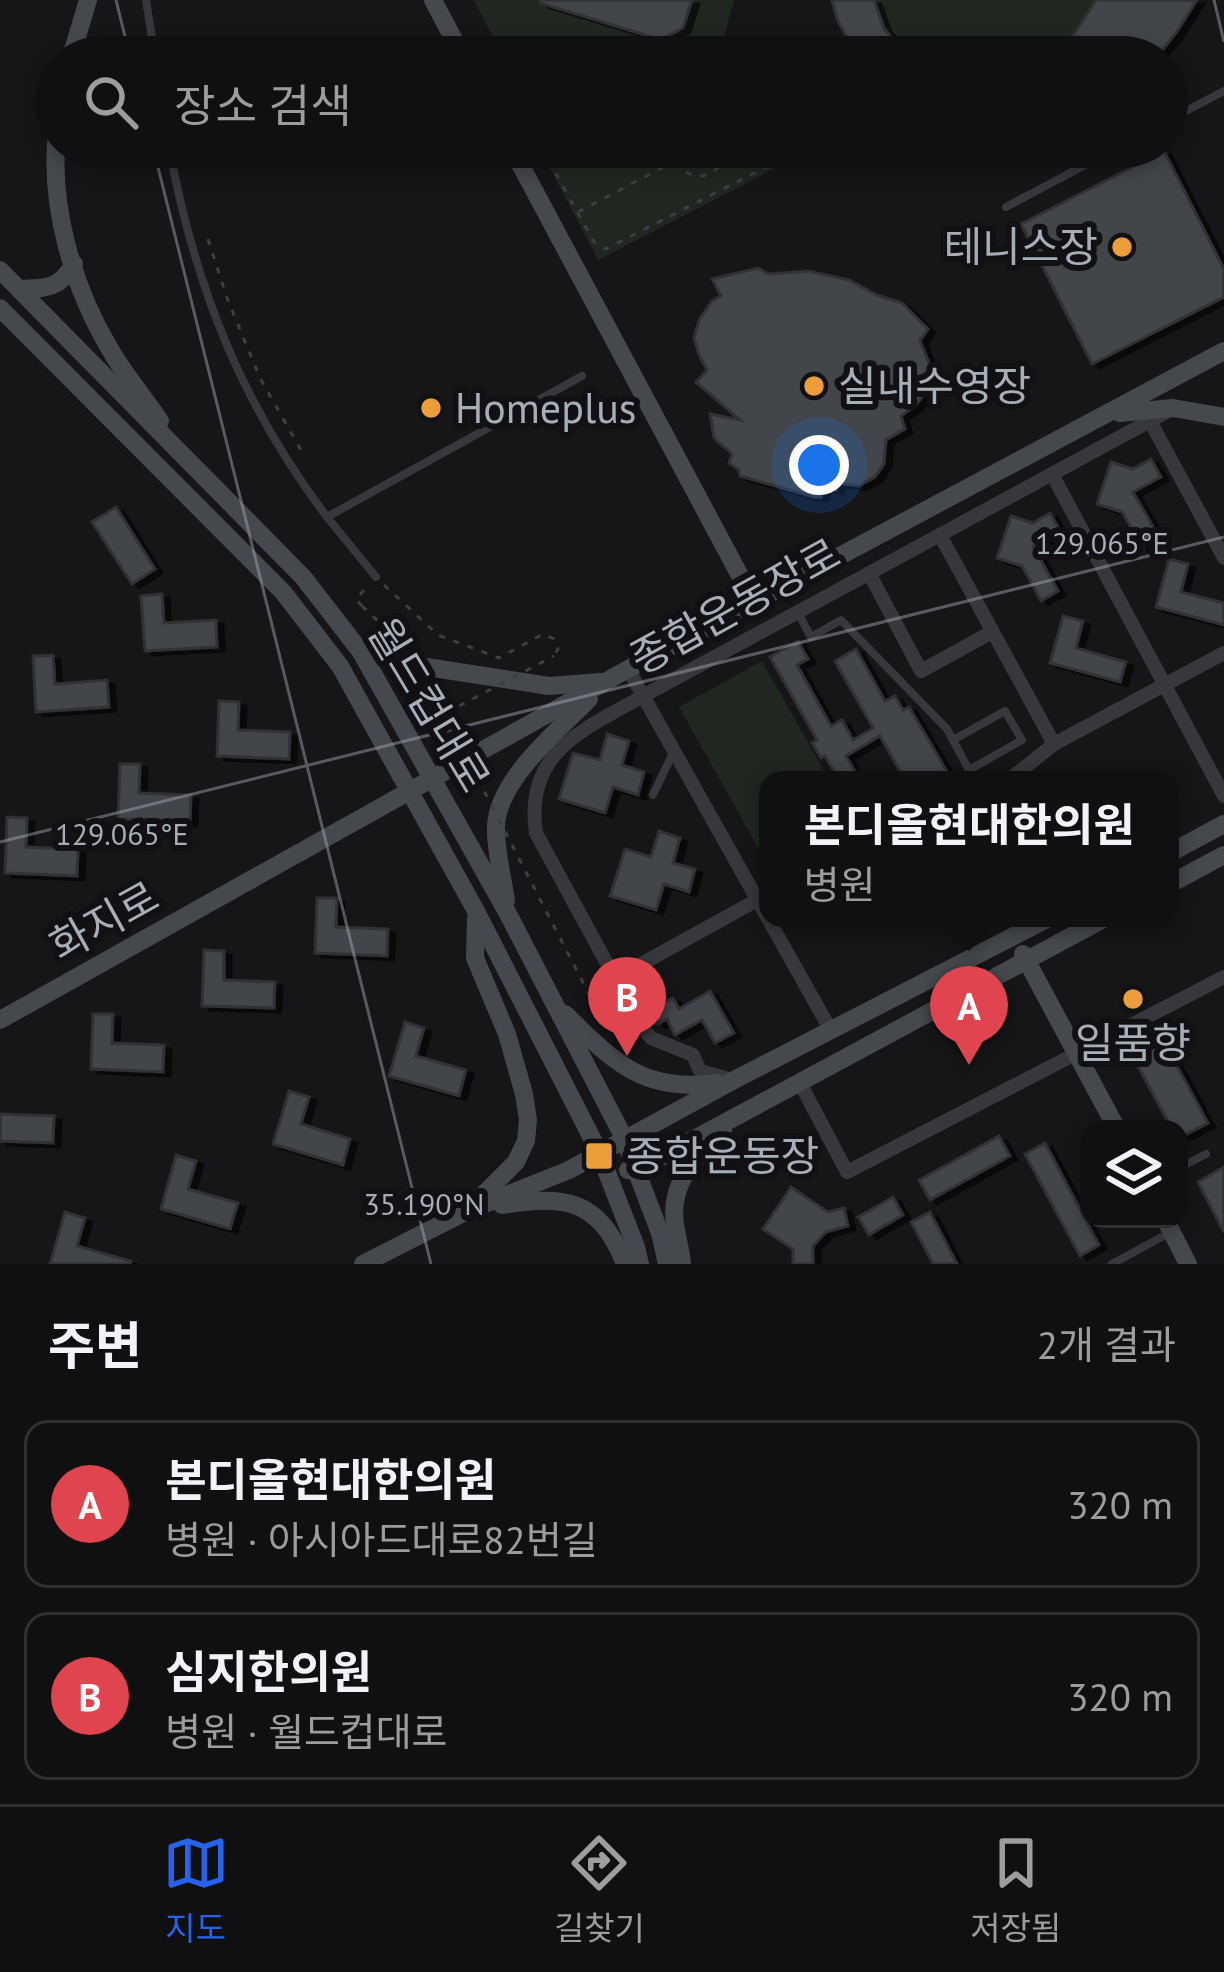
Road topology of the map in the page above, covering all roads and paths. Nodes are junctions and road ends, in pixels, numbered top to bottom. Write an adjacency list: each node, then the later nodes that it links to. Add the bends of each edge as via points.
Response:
1 (146, 0): 5 (lane)
2 (433, 0): 6 (main road)
3 (86, 1): 4 (main road)
4 (76, 36)
5 (152, 36)
6 (452, 36)
7 (1224, 91): 8 (lane)
8 (1188, 110)
9 (55, 168): 21 (main road)
10 (173, 168): 35 (lane, via 208,302 250,400)
11 (522, 168): 40 (main road)
12 (552, 168): 19 (path)
13 (661, 168): 19 (path)
14 (681, 168): 15 (path, via 706,176)
15 (718, 168)
16 (764, 168): 19 (path, via 606,250)
17 (1079, 168): 18 (lane)
18 (1006, 207)
19 (576, 213)
20 (208, 238): 32 (path, via 260,378)
21 (74, 264): 23 (main road, via 56,285); 33 (main road, via 112,354)
22 (0, 271): 23 (main road, 월드컵대로)
23 (19, 289): 33 (main road, 월드컵대로)
24 (0, 308): 25 (main road, 월드컵대로)
25 (8, 327): 56 (main road, 월드컵대로, via 283,592 340,666)
26 (1224, 351): 29 (main road, 종합운동장로)
27 (582, 376): 35 (lane)
28 (1173, 408): 29 (main road); 30 (main road); 31 (street, 종합운동장로)
29 (1109, 414): 40 (main road, 종합운동장로)
30 (1224, 417)
31 (1150, 421): 34 (street, 종합운동장로); 37 (street)
32 (307, 449)
33 (182, 455): 43 (main road, 월드컵대로, via 303,577)
34 (1052, 474): 36 (street, 종합운동장로); 48 (street)
35 (327, 517): 39 (lane)
36 (940, 535): 38 (street, 종합운동장로); 42 (street)
37 (1224, 558)
38 (869, 574): 41 (street, 종합운동장로); 42 (street, via 921,671)
39 (376, 577): 45 (path, bridge, via 356,599); 50 (path, bridge, via 438,635 499,658 543,634 554,639 554,656)
40 (754, 602): 46 (main road, 종합운동장로)
41 (798, 612): 49 (street, 종합운동장로); 51 (lane, via 811,637 841,620)
42 (992, 632): 52 (street)
43 (361, 652): 45 (main road); 55 (main road, 월드컵대로)
44 (1224, 652): 48 (street)
45 (420, 666): 47 (main road, via 549,686); 50 (path, bridge)
46 (628, 669): 47 (main road, 종합운동장로); 49 (street)
47 (606, 682): 55 (main road, 종합운동장로); 66 (main road, via 533,756 501,802 496,826)
48 (1164, 685): 52 (street); 58 (street)
49 (643, 696): 53 (street); 73 (street, 종합운동장로, via 568,740 544,767 536,797 536,833)
50 (445, 714): 77 (path, bridge)
51 (953, 740): 51 (lane, via 969,770 1022,740 1006,711)
52 (1054, 744): 54 (street)
53 (674, 751): 57 (lane); 63 (street)
54 (1020, 771)
55 (432, 779): 56 (main road, 화지로); 66 (main road, 월드컵대로)
56 (410, 792): 65 (main road, 월드컵대로); 75 (main road, 화지로)
57 (653, 795)
58 (1224, 796)
59 (1224, 824): 60 (main road)
60 (1179, 848)
61 (1224, 855): 62 (main road)
62 (1179, 879)
63 (759, 890)
64 (759, 899): 73 (street)
65 (476, 910): 85 (main road, 월드컵대로); 88 (main road, via 475,958 511,1046 528,1120 516,1162)
66 (507, 912): 74 (main road, 월드컵대로)
67 (778, 927): 76 (street)
68 (1028, 927): 70 (main road)
69 (1089, 927): 71 (main road)
70 (1013, 937): 71 (main road); 76 (main road)
71 (1027, 960): 78 (main road); 80 (main road)
72 (1224, 977): 78 (street)
73 (616, 978): 79 (street, 종합운동장로, via 651,1038 693,1055 700,1071)
74 (553, 1002): 79 (main road, via 626,1070 692,1086); 83 (main road, 월드컵대로)
75 (0, 1020)
76 (830, 1029): 79 (main road)
77 (608, 1031)
78 (1078, 1053): 80 (street, via 848,1172); 82 (main road)
79 (734, 1080): 83 (main road)
80 (800, 1083): 81 (main road)
81 (748, 1110): 87 (main road); 95 (main road, via 697,1156 676,1191)
82 (1112, 1120)
83 (624, 1138): 85 (main road); 87 (main road, 월드컵대로)
84 (1206, 1154): 86 (lane)
85 (603, 1161): 87 (main road); 88 (main road); 93 (main road, 월드컵대로)
86 (1188, 1163)
87 (635, 1171): 94 (main road, 월드컵대로)
88 (467, 1211): 91 (main road); 92 (main road, via 562,1200 605,1228)
89 (1165, 1228): 96 (lane)
90 (1169, 1228): 97 (main road)
91 (363, 1264)
92 (625, 1264)
93 (640, 1264)
94 (667, 1264)
95 (682, 1264)
96 (1112, 1264)
97 (1188, 1264)

